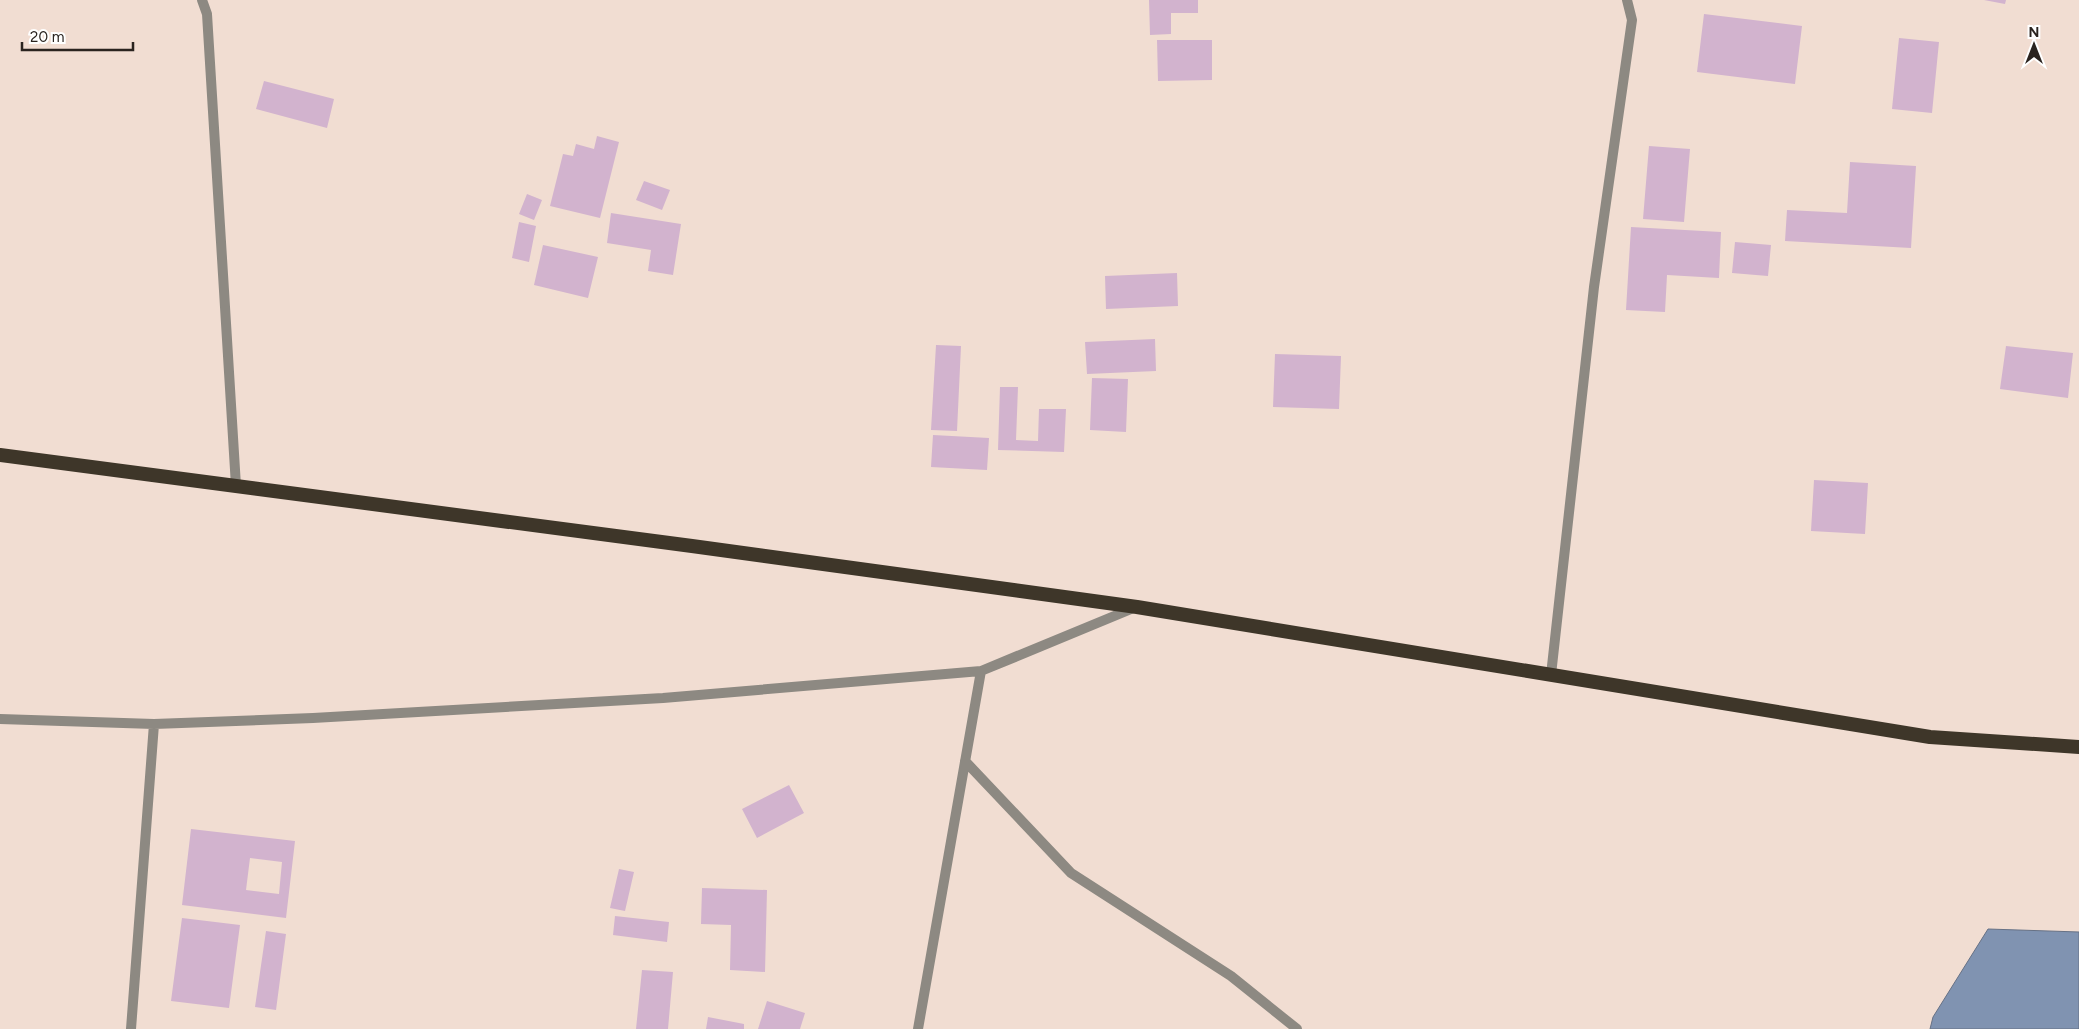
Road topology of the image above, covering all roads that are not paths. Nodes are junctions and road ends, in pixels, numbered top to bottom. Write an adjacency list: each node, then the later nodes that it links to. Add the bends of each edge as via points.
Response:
1 (202, 0): 4 (street, via 207,14)
2 (1627, 0): 7 (street, via 1632,20 1594,287)
3 (0, 456): 4 (highway)
4 (236, 486): 5 (highway)
5 (1137, 607): 6 (street); 7 (highway)
6 (981, 672): 9 (street, via 654,698); 11 (street)
7 (1551, 675): 10 (highway, via 1930,737)
8 (0, 719): 9 (street)
9 (154, 724): 12 (street)
10 (2079, 747)
11 (965, 761): 13 (street); 14 (street, via 1071,873 1231,976)
12 (131, 1029)
13 (918, 1029)
14 (1297, 1029)

